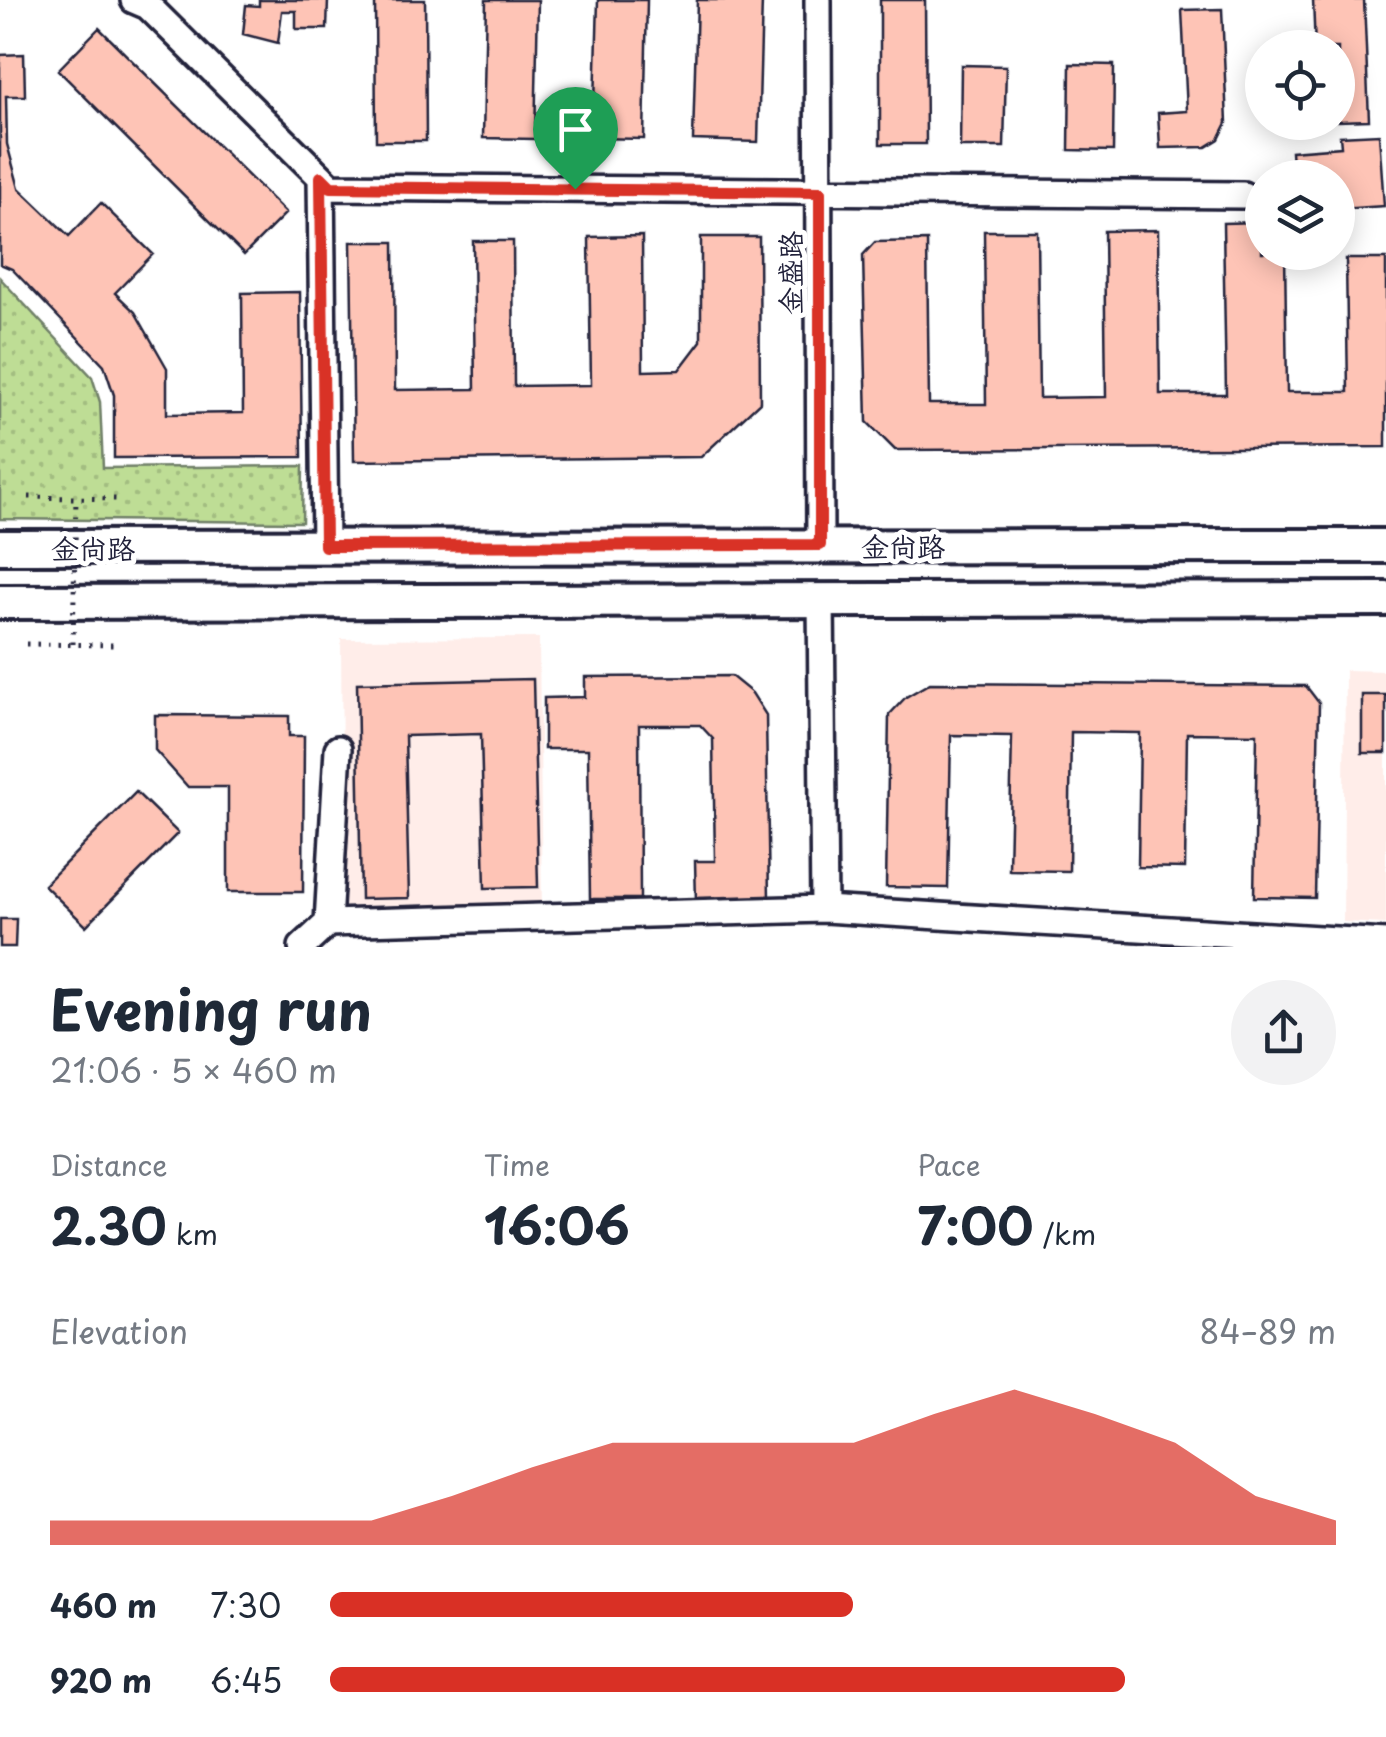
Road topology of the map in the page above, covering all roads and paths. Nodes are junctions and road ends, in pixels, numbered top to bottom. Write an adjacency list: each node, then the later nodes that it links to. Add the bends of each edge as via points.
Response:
1 (134, 0): 3 (street, via 148,6)
2 (818, 0): 4 (street, 金盛路)
3 (321, 177): 4 (street, via 331,187); 10 (street)
4 (820, 192): 5 (street); 9 (street, 金盛路)
5 (1243, 195)
6 (28, 498): 7 (path)
7 (76, 498): 8 (path); 17 (path, bridge)
8 (117, 499)
9 (820, 545): 10 (main road, 金尚路); 11 (main road, 金尚路)
10 (325, 546): 12 (main road, 金尚路)
11 (1382, 546)
12 (0, 547)
13 (821, 599): 14 (main road, 金尚路); 15 (main road, 金尚路); 20 (street)
14 (0, 602)
15 (1386, 602)
16 (26, 644): 17 (path)
17 (74, 644): 18 (path)
18 (115, 645)
19 (338, 750): 22 (street)
20 (824, 909): 21 (street); 23 (street)
21 (359, 922): 22 (street); 25 (street)
22 (328, 923): 24 (street)
23 (1386, 944)
24 (302, 947)
25 (373, 947)

